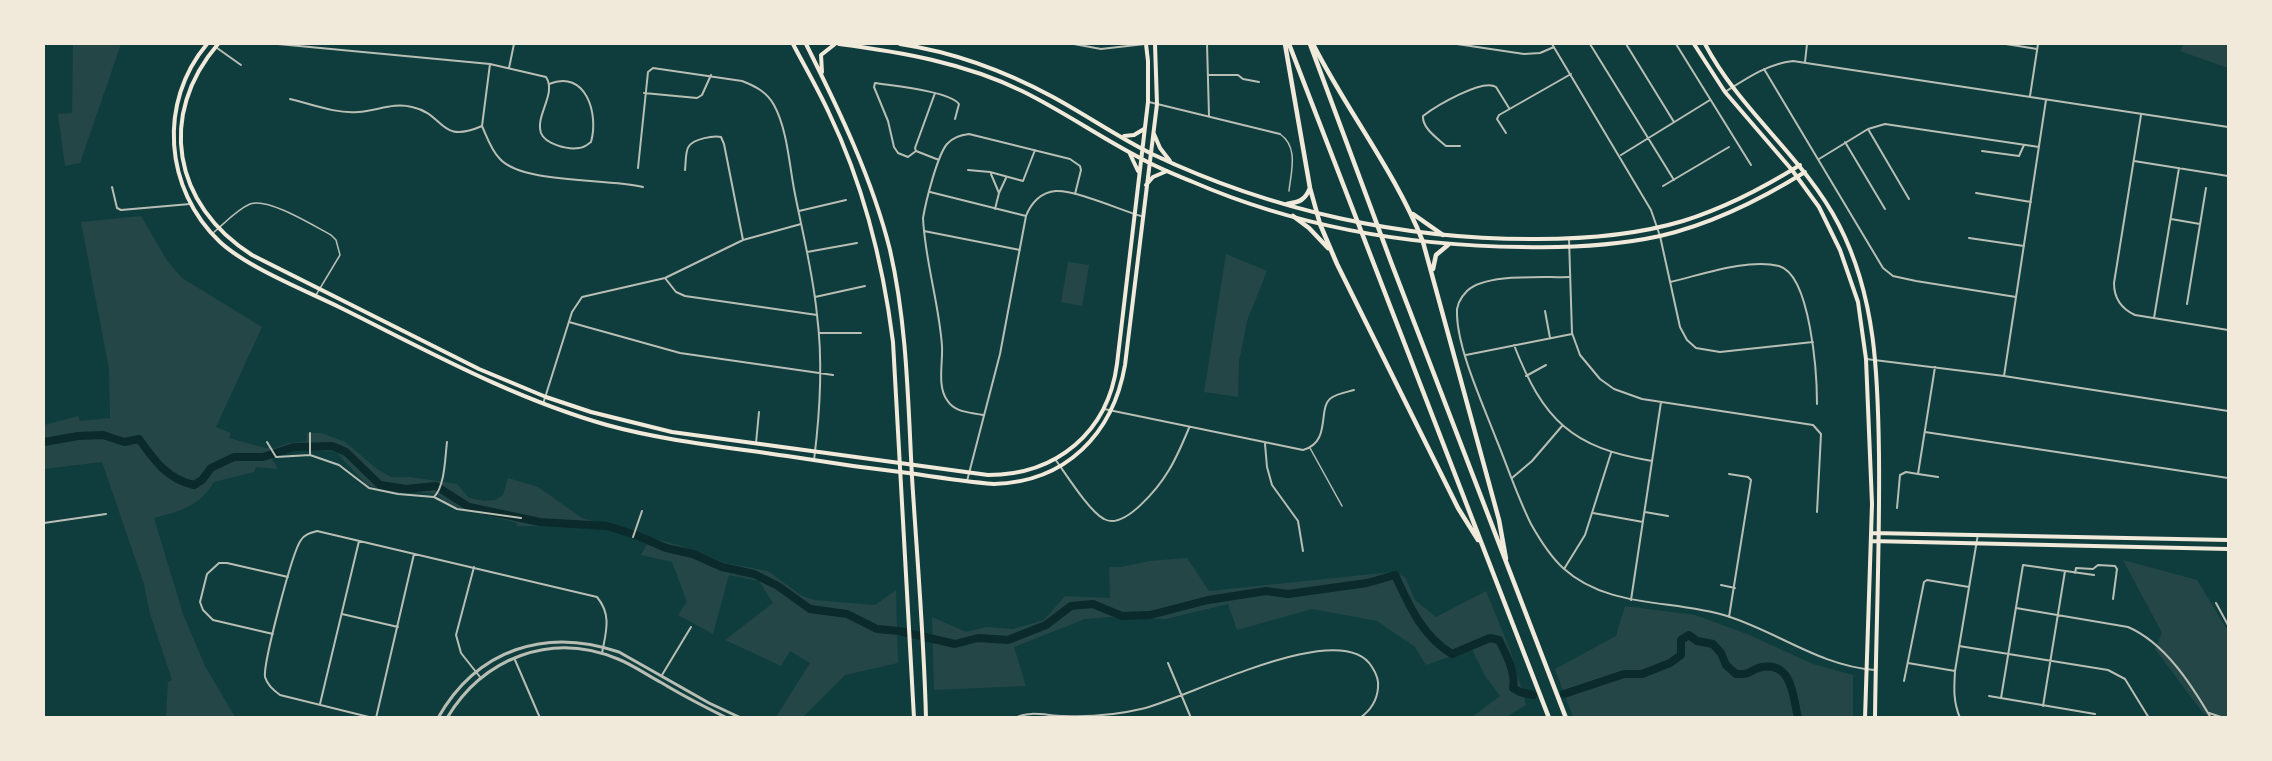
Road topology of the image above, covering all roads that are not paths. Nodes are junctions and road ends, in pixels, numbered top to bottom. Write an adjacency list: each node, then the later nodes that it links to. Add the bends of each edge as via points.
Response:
1 (207, 44): 108 (main road, via 183,83 173,129 179,174)
2 (278, 44): 27 (street)
3 (514, 44): 29 (street)
4 (793, 44): 196 (main road, via 845,151 878,255 893,342)
5 (806, 44): 34 (main road)
6 (837, 44): 34 (main road, via 821,55); 68 (main road, via 912,55 993,78)
7 (900, 44): 59 (main road, via 994,69)
8 (1074, 44): 9 (street, via 1101,49)
9 (1147, 44): 45 (main road)
10 (1155, 44): 46 (main road)
11 (1207, 44): 33 (street)
12 (1287, 44): 98 (highway); 230 (highway)
13 (1311, 44): 113 (highway); 236 (highway)
14 (1457, 44): 24 (street, via 1524,54 1540,53)
15 (1590, 44): 60 (street)
16 (1626, 44): 51 (street)
17 (1676, 44): 44 (street)
18 (1694, 44): 38 (main road)
19 (1705, 44): 37 (main road)
20 (1807, 44): 26 (street)
21 (2006, 44): 25 (street)
22 (2038, 44): 25 (street)
23 (217, 45): 28 (street); 124 (main road, via 191,85 180,138 190,184)
24 (1553, 45): 31 (street)
25 (2037, 49): 41 (street)
26 (1805, 62): 30 (street, via 1780,62); 41 (street)
27 (490, 64): 29 (street); 52 (street)
28 (242, 66)
29 (508, 68): 36 (street, via 546,77)
30 (1764, 68): 37 (street); 74 (street)
31 (1571, 74): 47 (street); 72 (street)
32 (711, 75): 39 (street, via 697,98); 39 (street, via 653,68 648,72); 112 (street, via 756,87 774,104)
33 (1208, 75): 35 (street, via 1238,75); 49 (street)
34 (822, 76): 197 (main road, via 855,148 890,251 904,343)
35 (1259, 82)
36 (549, 84): 36 (street, via 570,81 584,92 594,120 591,142 584,147 558,145 544,138 540,125)
37 (1733, 87): 38 (street); 80 (main road)
38 (1725, 92): 85 (main road)
39 (644, 93): 81 (street)
40 (935, 93): 50 (street, via 957,101); 70 (street); 70 (street, via 873,84 898,153 908,157)
41 (2030, 96): 43 (street)
42 (290, 99): 52 (street, via 346,112 388,105 412,107 455,133)
43 (2046, 99): 48 (street); 65 (street)
44 (1710, 100): 51 (street); 79 (street)
45 (1148, 102): 46 (street); 54 (main road)
46 (1156, 104): 49 (street); 56 (main road)
47 (1509, 108): 57 (street, via 1497,119); 63 (street, via 1496,87 1485,84 1423,116 1426,126 1446,146)
48 (2142, 114): 53 (street); 77 (street)
49 (1209, 116): 58 (street)
50 (955, 119)
51 (1674, 122): 60 (street)
52 (482, 126): 97 (street, via 499,158 516,170)
53 (2229, 127)
54 (1144, 128): 59 (main road, via 1134,135); 66 (main road)
55 (1868, 129): 61 (street); 62 (street, via 1892,124); 105 (street)
56 (1153, 132): 71 (main road); 76 (main road)
57 (1506, 133)
58 (1280, 134): 100 (lane, via 1287,138 1293,157)
59 (1121, 136): 66 (main road)
60 (1648, 138): 72 (street); 93 (street)
61 (1845, 142): 74 (street); 111 (street)
62 (2024, 145): 65 (street); 69 (street, via 2019,156)
63 (1460, 146)
64 (1729, 147): 93 (street)
65 (2039, 147): 107 (street)
66 (1142, 148): 71 (main road); 73 (main road)
67 (1035, 150): 75 (street, via 978,135 960,135 946,144); 91 (street, via 1025,179); 104 (street, via 1070,159 1080,166)
68 (1127, 151): 73 (main road); 89 (main road)
69 (1982, 151)
70 (916, 152): 75 (street)
71 (1150, 153): 76 (main road); 78 (main road)
72 (1620, 156): 123 (street)
73 (1140, 159): 78 (main road); 89 (main road)
74 (1819, 159): 149 (street, via 1883,268 1893,276)
75 (939, 160): 101 (street)
76 (1170, 162): 109 (main road, via 1227,186)
77 (2134, 162): 82 (street); 153 (street, via 2114,291 2126,311)
78 (1149, 163): 86 (main road); 95 (main road)
79 (1751, 165)
80 (1800, 165): 85 (main road); 88 (main road)
81 (638, 168)
82 (2179, 168): 90 (street); 119 (street)
83 (686, 170): 132 (street, via 687,150 692,143 721,137)
84 (968, 170): 87 (street)
85 (1792, 170): 92 (main road); 123 (main road, via 1727,205)
86 (1168, 171): 95 (main road, via 1158,174); 118 (main road, via 1236,199)
87 (990, 172): 91 (street); 102 (street)
88 (1805, 172): 92 (main road); 164 (main road, via 1839,225 1857,269 1867,300)
89 (1139, 176): 115 (main road)
90 (2229, 176)
91 (1007, 177): 102 (street)
92 (1797, 177): 129 (main road, via 1731,212); 163 (main road, via 1819,207 1849,271)
93 (1674, 180): 96 (street)
94 (112, 186): 108 (street, via 117,208 122,210)
95 (1146, 186): 117 (main road)
96 (1663, 186)
97 (643, 187)
98 (1310, 188): 109 (highway, via 1302,200); 114 (highway)
99 (2206, 188): 122 (street)
100 (1289, 191)
101 (929, 192): 110 (street); 125 (street)
102 (999, 193): 110 (street)
103 (1976, 194): 107 (street)
104 (1075, 195): 115 (street); 116 (street, via 1047,193 1030,206)
105 (1909, 199)
106 (846, 200): 112 (street)
107 (2031, 202): 136 (street)
108 (190, 204): 127 (main road)
109 (1287, 204): 114 (main road)
110 (995, 209): 116 (street)
111 (1885, 209)
112 (799, 211): 120 (street)
113 (1410, 211): 126 (highway); 128 (highway)
114 (1317, 213): 121 (highway); 126 (main road)
115 (1135, 214): 117 (street); 176 (main road, via 1116,375)
116 (1026, 216): 138 (street)
117 (1141, 216): 177 (main road, via 1125,365)
118 (1293, 216): 121 (main road); 140 (highway, via 1319,236)
119 (2171, 219): 122 (street); 153 (street)
120 (801, 224): 132 (street); 139 (street)
121 (1320, 224): 133 (main road); 140 (highway)
122 (2200, 224): 150 (street)
123 (1658, 227): 129 (street); 131 (main road)
124 (218, 228): 127 (lane); 146 (main road, via 252,255); 146 (lane, via 247,206 260,203 331,235 340,255)
125 (924, 231): 138 (street); 180 (street, via 939,315 944,397 954,409)
126 (1419, 232): 128 (main road); 133 (highway)
127 (212, 234): 147 (main road, via 249,262)
128 (1443, 235): 131 (main road)
129 (1660, 236): 137 (main road); 144 (street)
130 (1969, 238): 136 (street)
131 (1569, 239): 137 (street)
132 (743, 240): 143 (street)
133 (1423, 242): 135 (main road); 141 (highway)
134 (857, 243): 139 (street)
135 (1448, 245): 137 (main road); 141 (highway, via 1436,255)
136 (2024, 246): 149 (street)
137 (1569, 248): 142 (street)
138 (1020, 250): 180 (street, via 1000,354)
139 (806, 252): 148 (street)
140 (1333, 255): 230 (highway, via 1458,508)
141 (1433, 275): 236 (highway, via 1499,520)
142 (1569, 277): 158 (street); 162 (street, via 1489,281 1468,290 1456,312)
143 (665, 278): 152 (street, via 676,292 686,296); 154 (street, via 582,297)
144 (1670, 282): 160 (street, via 1680,327 1696,348 1720,352); 160 (street, via 1752,264 1779,266 1793,278 1800,292)
145 (865, 286): 148 (street)
146 (320, 288): 147 (lane); 172 (main road, via 479,369)
147 (316, 296): 174 (main road)
148 (815, 297): 152 (street)
149 (2016, 297): 170 (street)
150 (2187, 304)
151 (1545, 311): 159 (street)
152 (818, 315): 156 (street)
153 (2154, 318): 155 (street)
154 (568, 322): 167 (street, via 680,353); 172 (street)
155 (2229, 330)
156 (819, 333): 157 (street); 167 (street)
157 (861, 333)
158 (1572, 333): 159 (street); 173 (street, via 1580,355 1600,379 1629,396)
159 (1550, 338): 161 (street)
160 (1813, 342): 175 (street)
161 (1514, 345): 162 (street); 169 (street)
162 (1466, 355): 205 (street)
163 (1866, 358): 164 (street); 220 (main road)
164 (1876, 359): 166 (street); 221 (main road)
165 (1545, 365): 169 (street)
166 (1935, 367): 170 (street); 183 (street)
167 (819, 374): 168 (street); 190 (street)
168 (833, 375)
169 (1526, 376): 181 (street, via 1543,405)
170 (2004, 376): 178 (street)
171 (1354, 390): 189 (street, via 1329,400 1317,442)
172 (546, 397): 174 (street); 187 (main road, via 635,424)
173 (1661, 402): 195 (street); 213 (street, via 1813,424 1821,434)
174 (543, 404): 194 (main road, via 642,433)
175 (1818, 404)
176 (1104, 409): 177 (street); 193 (main road, via 1084,436)
177 (1112, 411): 182 (street); 198 (main road, via 1093,439)
178 (2229, 411)
179 (759, 412): 187 (street)
180 (983, 415): 200 (street)
181 (1562, 426): 191 (street); 205 (street, via 1532,461)
182 (1189, 428): 188 (street); 198 (street, via 1170,470 1122,520 1104,520)
183 (1925, 432): 203 (street); 206 (street)
184 (310, 433): 192 (street)
185 (267, 442): 192 (street, via 276,457)
186 (447, 442): 208 (street, via 438,494)
187 (756, 443): 190 (main road)
188 (1265, 443): 189 (street, via 1297,450); 231 (street, via 1272,485 1298,521)
189 (1310, 448): 209 (lane)
190 (815, 451): 194 (street); 196 (main road)
191 (1611, 453): 195 (street); 214 (street)
192 (310, 455): 208 (street, via 339,465 369,488)
193 (1055, 459): 198 (street); 200 (main road, via 1015,474)
194 (814, 460): 199 (main road)
195 (1652, 461): 212 (street)
196 (898, 462): 197 (main road); 199 (main road)
197 (912, 464): 200 (main road); 201 (main road)
198 (1060, 466): 207 (main road, via 1038,477 1014,482)
199 (899, 472): 201 (main road); 283 (main road)
200 (968, 472): 207 (street)
201 (912, 474): 207 (main road); 284 (main road)
202 (1729, 474): 242 (street, via 1751,480)
203 (1918, 474): 204 (street); 210 (street, via 1900,475)
204 (1938, 477)
205 (1511, 478): 234 (street, via 1539,539)
206 (2229, 478)
207 (966, 481)
208 (434, 497): 217 (street, via 457,509)
209 (1342, 506)
210 (1897, 508)
211 (642, 511): 223 (street)
212 (1645, 512): 216 (street); 218 (street)
213 (1817, 512)
214 (1593, 513): 218 (street); 234 (street, via 1578,549)
215 (106, 514): 219 (street)
216 (1668, 516)
217 (521, 518)
218 (1643, 522): 244 (street)
219 (44, 523)
220 (1872, 533): 221 (main road); 226 (main road)
221 (1881, 533): 222 (main road); 227 (main road)
222 (1978, 534): 224 (main road); 228 (street)
223 (633, 537)
224 (2229, 540)
225 (359, 541): 232 (street); 239 (street, via 316,531 307,534 300,541); 247 (street)
226 (1871, 541): 227 (main road); 262 (main road)
227 (1880, 541): 228 (main road); 263 (main road)
228 (1977, 543): 229 (main road); 241 (street)
229 (2229, 549)
230 (1484, 550): 288 (highway)
231 (1303, 551)
232 (414, 554): 233 (street); 251 (street)
233 (474, 567): 255 (street, via 597,597 607,615); 264 (street, via 456,635 461,653)
234 (1564, 569): 244 (street, via 1591,587)
235 (2065, 571): 237 (street); 246 (street, via 2023,565); 248 (street)
236 (1509, 573): 289 (highway)
237 (2074, 573): 238 (street); 243 (street, via 2076,568 2115,566)
238 (2094, 575)
239 (288, 577): 253 (street); 253 (street, via 227,563 219,563 207,574 200,602 207,616)
240 (1721, 585): 242 (street)
241 (1969, 587): 254 (street); 261 (street, via 1924,582)
242 (1735, 588): 249 (street)
243 (2112, 599)
244 (1631, 600): 249 (street, via 1701,609)
245 (2216, 603): 250 (street)
246 (2016, 608): 248 (street); 256 (street)
247 (342, 614): 251 (street); 272 (street)
248 (2058, 615): 259 (street); 274 (street, via 2128,627 2153,641)
249 (1729, 617): 262 (street, via 1813,655)
250 (2229, 625)
251 (398, 627): 277 (street)
252 (691, 627): 266 (street)
253 (273, 634): 272 (street, via 265,671 269,684 280,695)
254 (1959, 646): 256 (street); 265 (street)
255 (603, 647): 257 (street); 264 (street, via 570,641 542,643 512,651); 266 (street)
256 (2007, 653): 259 (street); 271 (street)
257 (602, 654): 258 (street, via 557,648); 281 (street, via 625,662)
258 (514, 658): 267 (street); 280 (street)
259 (2051, 660): 273 (street); 292 (street, via 2119,674)
260 (1168, 663): 270 (street)
261 (1908, 663): 265 (street); 268 (street)
262 (1866, 669): 263 (street); 290 (main road)
263 (1875, 670): 276 (main road)
264 (476, 671): 267 (street); 278 (street, via 452,695)
265 (1955, 671): 291 (street, via 1953,693)
266 (662, 675): 282 (street)
267 (480, 676): 279 (street, via 456,701)
268 (1904, 681)
269 (1989, 696): 271 (street)
270 (1181, 697): 285 (street, via 1124,712 1064,716 1024,713); 286 (street); 287 (street, via 1267,662 1342,651 1370,663 1379,684 1374,704)
271 (2001, 698): 273 (street)
272 (320, 704): 277 (street)
273 (2043, 706): 275 (street)
274 (2209, 713): 293 (street); 294 (street)
275 (2095, 714)
276 (1875, 715)
277 (374, 717)
278 (438, 717)
279 (447, 717)
280 (540, 717)
281 (727, 717)
282 (741, 717)
283 (914, 717)
284 (926, 717)
285 (1015, 717)
286 (1191, 717)
287 (1360, 717)
288 (1549, 717)
289 (1566, 717)
290 (1865, 717)
291 (1960, 717)
292 (2149, 717)
293 (2211, 717)
294 (2224, 717)

